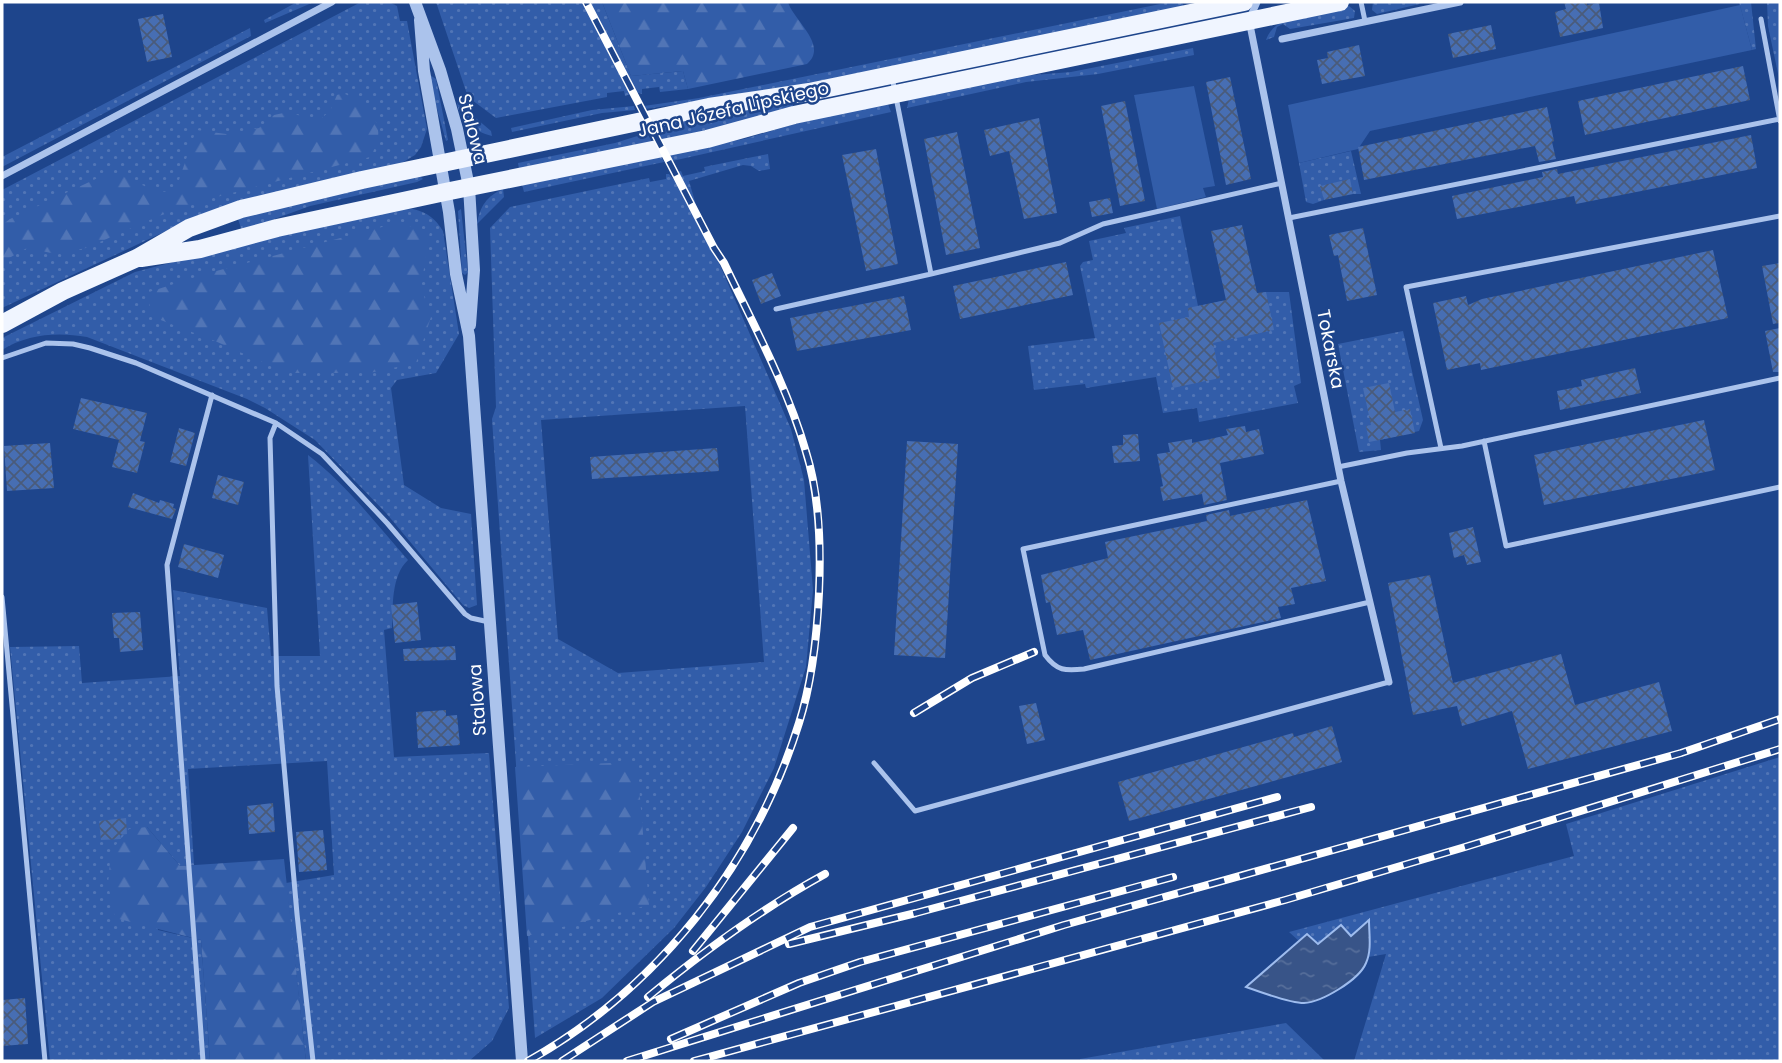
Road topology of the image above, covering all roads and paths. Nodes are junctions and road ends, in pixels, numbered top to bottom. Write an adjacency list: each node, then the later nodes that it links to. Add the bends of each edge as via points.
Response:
1 (332, 2): 18 (street)
2 (415, 2): 9 (street, Stalowa)
3 (1257, 2): 10 (street)
4 (1340, 2): 10 (main road, Jana Józefa Lipskiego)
5 (1361, 2): 11 (lane)
6 (1460, 2): 11 (street)
7 (1236, 3): 10 (street); 13 (main road, Jana Józefa Lipskiego)
8 (1761, 19): 15 (lane)
9 (420, 20): 16 (street, Stalowa, via 440,70); 17 (street, Stalowa)
10 (1249, 20): 14 (main road, Jana Józefa Lipskiego); 19 (street, Tokarska)
11 (1365, 21): 12 (street)
12 (1282, 39)
13 (891, 74): 14 (lane); 16 (main road, Jana Józefa Lipskiego)
14 (896, 94): 20 (main road, Jana Józefa Lipskiego); 25 (lane)
15 (1780, 120): 23 (lane)
16 (463, 159): 17 (main road, Jana Józefa Lipskiego); 20 (street, Stalowa)
17 (440, 164): 21 (street, Stalowa); 24 (main road, Jana Józefa Lipskiego, via 222,214)
18 (2, 176)
19 (1282, 183): 23 (street, Tokarska); 25 (lane, via 1103,225 1060,243)
20 (470, 187): 21 (main road, Jana Józefa Lipskiego); 28 (street, Stalowa, via 474,270)
21 (445, 192): 24 (main road, Jana Józefa Lipskiego, via 200,249); 28 (street, Stalowa)
22 (1780, 216): 34 (lane, via 1406,287)
23 (1289, 218): 35 (street, Tokarska)
24 (137, 258): 27 (main road, Jana Józefa Lipskiego)
25 (931, 274): 26 (lane)
26 (776, 309)
27 (2, 324)
28 (469, 336): 40 (street, Stalowa)
29 (2, 358): 31 (lane, via 46,343 73,344 136,363)
30 (1780, 378): 33 (lane)
31 (212, 395): 32 (lane); 44 (lane, via 167,565)
32 (276, 423): 40 (lane, via 322,454 465,614); 45 (lane, via 270,438 277,686)
33 (1484, 441): 34 (lane); 37 (lane, via 1506,546)
34 (1441, 448): 35 (lane)
35 (1338, 467): 36 (street, Tokarska)
36 (1341, 481): 39 (street, Tokarska); 39 (lane, via 1023,550 1045,654 1053,665 1067,671)
37 (1780, 487)
38 (2, 597): 43 (lane)
39 (1370, 603): 41 (street, Tokarska)
40 (489, 622): 46 (street, Stalowa)
41 (1389, 682): 42 (lane, via 915,810)
42 (874, 763)
43 (45, 1061)
44 (203, 1061)
45 (313, 1061)
46 (522, 1061)

